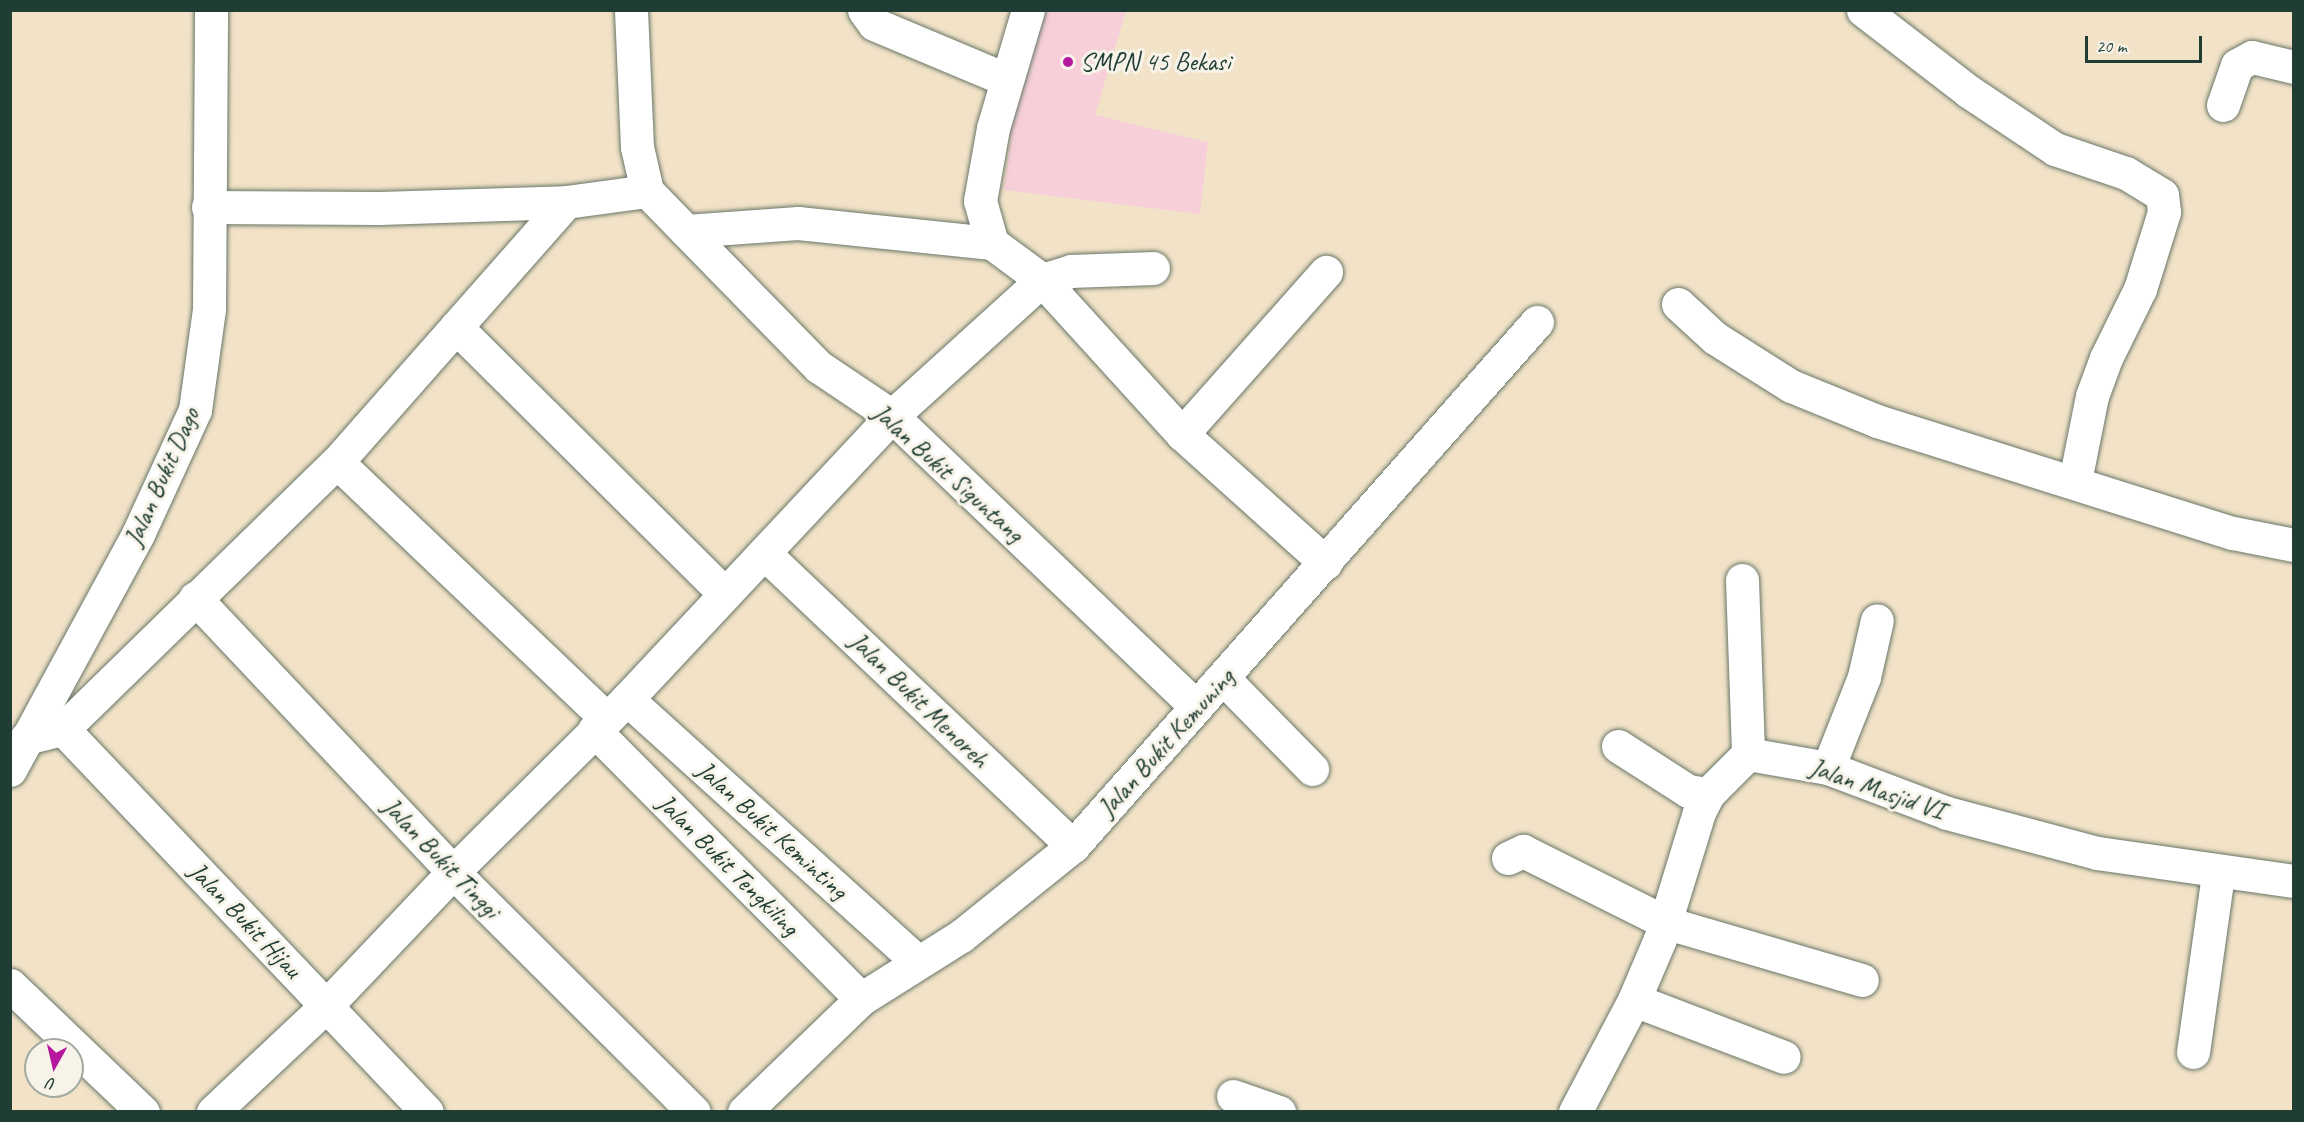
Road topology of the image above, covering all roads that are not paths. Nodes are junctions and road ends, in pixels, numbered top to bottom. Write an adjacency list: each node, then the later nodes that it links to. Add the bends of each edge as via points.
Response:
1 (211, 10): 11 (street, Jalan Bukit Dago)
2 (631, 10): 9 (street, via 637,147)
3 (864, 10): 7 (street, via 874,24)
4 (1028, 10): 7 (street)
5 (1863, 10): 23 (street, via 1968,91 2055,149 2126,172 2162,195 2164,212 2140,290 2092,396)
6 (2294, 67): 8 (street, via 2252,57 2238,65)
7 (1007, 80): 13 (street, via 993,128 980,201)
8 (2223, 105)
9 (647, 191): 10 (street); 12 (street, Jalan Bukit Siguntang)
10 (566, 202): 11 (street); 19 (street)
11 (208, 207): 35 (street, Jalan Bukit Dago, via 209,309 195,410 138,534)
12 (686, 231): 13 (street, via 798,223); 20 (street, Jalan Bukit Siguntang, via 819,367)
13 (992, 243): 16 (street)
14 (1153, 268): 16 (street, via 1071,271)
15 (1326, 272): 21 (street)
16 (1042, 280): 20 (street); 21 (street)
17 (1678, 304): 23 (street, via 1715,338 1791,386 1953,446)
18 (1538, 322): 26 (street, Jalan Bukit Kemuning)
19 (456, 327): 22 (street); 28 (street)
20 (892, 416): 25 (street); 32 (street, Jalan Bukit Siguntang)
21 (1182, 434): 26 (street)
22 (337, 462): 29 (street); 33 (street, Jalan Bukit Tengkiling)
23 (2075, 481): 24 (street, via 2233,533)
24 (2294, 544)
25 (764, 553): 28 (street); 42 (street, Jalan Bukit Menoreh)
26 (1326, 563): 31 (street, Jalan Bukit Kemuning)
27 (1742, 580): 37 (street)
28 (725, 594): 33 (street)
29 (195, 598): 34 (street); 44 (street, Jalan Bukit Tinggi)
30 (1877, 621): 38 (street, via 1864,677)
31 (1224, 679): 32 (street, Jalan Bukit Kemuning); 39 (street)
32 (1196, 707): 42 (street, Jalan Bukit Kemuning)
33 (609, 716): 44 (street); 48 (street, Jalan Bukit Keminting); 51 (street, Jalan Bukit Tengkiling)
34 (63, 729): 35 (street); 53 (street, Jalan Bukit Hijau)
35 (26, 738): 40 (street, Jalan Bukit Dago)
36 (1618, 746): 41 (street, via 1688,791)
37 (1748, 754): 38 (street, Jalan Masjid VI); 41 (street)
38 (1828, 768): 45 (street, Jalan Masjid VI, via 1947,813 2013,832 2097,853)
39 (1312, 769)
40 (10, 770)
41 (1708, 794): 47 (street, via 1699,812)
42 (1073, 846): 48 (street, Jalan Bukit Kemuning, via 961,936)
43 (1508, 858): 47 (street, via 1523,851)
44 (453, 872): 53 (street); 60 (street, Jalan Bukit Tinggi)
45 (2218, 873): 46 (street, Jalan Masjid VI); 54 (street)
46 (2294, 881)
47 (1667, 923): 49 (street); 52 (street)
48 (917, 961): 51 (street, Jalan Bukit Kemuning)
49 (1862, 980)
50 (10, 985): 57 (street)
51 (861, 999): 61 (street, Jalan Bukit Kemuning)
52 (1634, 1000): 55 (street); 63 (street)
53 (326, 1006): 58 (street); 59 (street, Jalan Bukit Hijau)
54 (2193, 1053)
55 (1785, 1058)
56 (1233, 1096): 62 (street)
57 (142, 1112)
58 (213, 1112)
59 (427, 1112)
60 (694, 1112)
61 (744, 1112)
62 (1279, 1112)
63 (1575, 1112)

